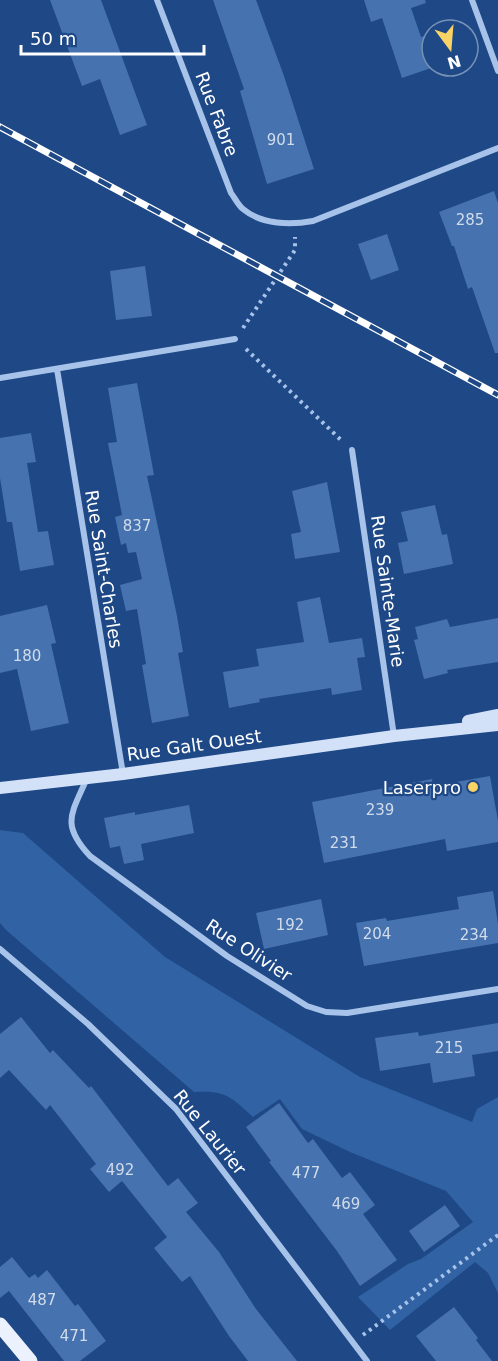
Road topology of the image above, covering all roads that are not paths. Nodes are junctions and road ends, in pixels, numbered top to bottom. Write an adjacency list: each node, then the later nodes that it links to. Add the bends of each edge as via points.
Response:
1 (157, 0): 4 (street, Rue Fabre, via 231,194 243,209 268,221 313,221)
2 (472, 0): 3 (street)
3 (498, 71)
4 (498, 147)
5 (235, 339): 6 (street)
6 (57, 369): 7 (street); 12 (street, Rue Saint-Charles)
7 (0, 378)
8 (352, 450): 11 (street, Rue Sainte-Marie)
9 (498, 715): 11 (main road, Rue Galt Ouest)
10 (498, 725): 11 (main road, Rue Galt Ouest)
11 (394, 736): 12 (main road, Rue Galt Ouest)
12 (123, 774): 13 (main road, Rue Galt Ouest)
13 (87, 778): 14 (main road, Rue Galt Ouest); 16 (street, Rue Olivier, via 71,828 90,856 227,956 307,1006 347,1013)
14 (0, 788)
15 (0, 949): 19 (street, Rue Laurier, via 88,1024 176,1108)
16 (498, 989)
17 (0, 1325): 18 (main road)
18 (30, 1361)
19 (367, 1361)

